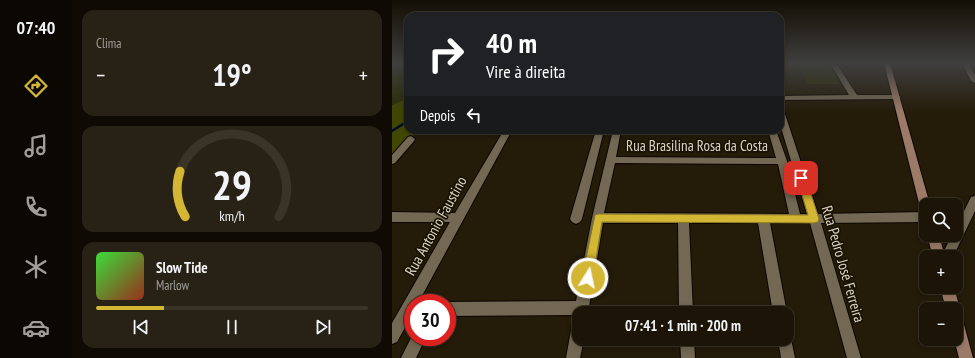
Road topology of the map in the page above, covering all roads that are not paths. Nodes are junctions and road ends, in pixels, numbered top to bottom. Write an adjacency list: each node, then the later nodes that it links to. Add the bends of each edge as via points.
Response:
1 (843, 80): 3 (street)
2 (892, 80): 4 (main road)
3 (854, 97): 4 (street); 5 (street)
4 (897, 97): 15 (main road)
5 (784, 98)
6 (784, 124): 25 (street, Rua Pedro José Ferreira)
7 (506, 134): 19 (street, Rua Antonio Faustino)
8 (599, 134): 23 (street)
9 (617, 134): 12 (street)
10 (773, 134): 14 (street)
11 (411, 139): 13 (street)
12 (612, 160): 14 (street, Rua Brasilina Rosa da Costa); 20 (street)
13 (392, 161)
14 (782, 161): 24 (street)
15 (923, 198)
16 (975, 200): 26 (street)
17 (392, 217): 19 (street)
18 (919, 217): 25 (street)
19 (459, 218): 32 (street, Rua Antonio Faustino)
20 (598, 218): 21 (street); 27 (street)
21 (683, 218): 22 (street); 28 (street)
22 (763, 218): 24 (street); 29 (street)
23 (576, 219)
24 (796, 219): 25 (street)
25 (814, 219): 42 (street, Rua Pedro José Ferreira)
26 (950, 250)
27 (583, 306)
28 (686, 306)
29 (779, 306)
30 (456, 309): 31 (street)
31 (572, 311)
32 (392, 337)
33 (414, 346): 38 (street)
34 (575, 346): 39 (street)
35 (687, 346): 40 (street)
36 (785, 346): 41 (street)
37 (963, 346): 43 (main road)
38 (408, 358)
39 (573, 358)
40 (688, 358)
41 (788, 358)
42 (854, 358)
43 (966, 358)

